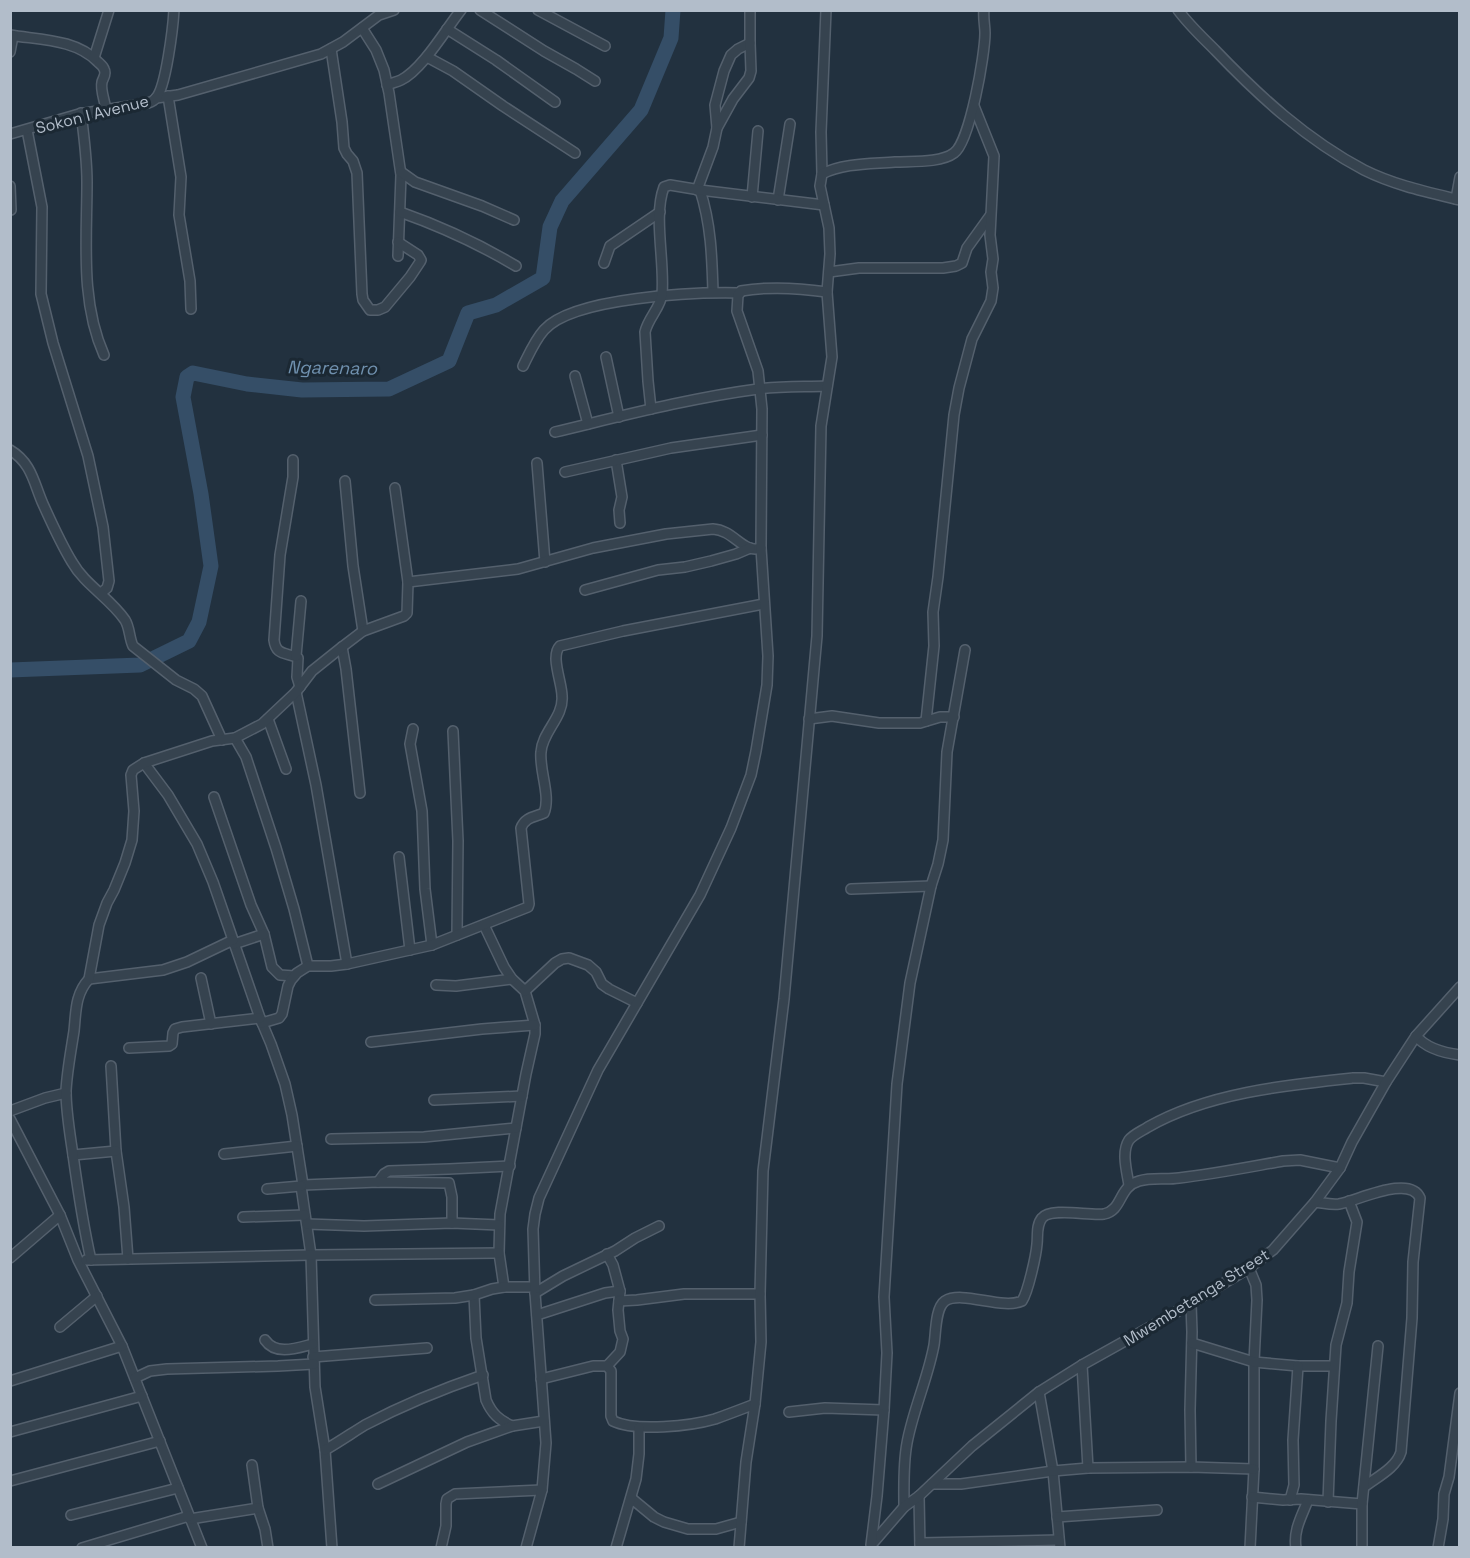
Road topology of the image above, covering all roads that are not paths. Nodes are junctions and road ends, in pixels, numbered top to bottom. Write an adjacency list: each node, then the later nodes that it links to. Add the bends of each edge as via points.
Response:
1 (109, 10): 19 (street)
2 (174, 10): 23 (street, Sokon I Avenue, via 162,84)
3 (394, 10): 11 (street)
4 (461, 10): 12 (street)
5 (480, 10): 20 (street)
6 (538, 10): 15 (street)
7 (750, 10): 14 (street)
8 (826, 10): 35 (street)
9 (984, 10): 25 (street, via 986,34)
10 (1183, 12): 41 (street, via 1241,77 1331,151 1366,171 1412,189)
11 (362, 28): 16 (street); 21 (street, via 376,50)
12 (447, 29): 18 (street); 24 (street)
13 (12, 35): 17 (street); 19 (street, via 78,48)
14 (750, 43): 29 (street, via 752,71); 29 (street, via 731,55 724,71 715,105)
15 (605, 46)
16 (331, 49): 22 (street); 48 (street, via 344,148 357,173 362,294 370,310 384,307 420,262 418,255)
17 (10, 52)
18 (427, 57): 21 (street, via 402,80); 33 (street)
19 (94, 58): 26 (street, via 105,72 101,87)
20 (595, 81)
21 (387, 85): 34 (street)
22 (168, 96): 23 (street); 57 (street, via 181,177 179,215)
23 (156, 98): 26 (street, Sokon I Avenue)
24 (555, 102)
25 (974, 106): 35 (street, via 962,143 954,154 932,160 850,166); 46 (street, via 994,156)
26 (106, 110): 27 (street, Sokon I Avenue)
27 (81, 113): 30 (street, Sokon I Avenue); 58 (street, via 87,182 85,259 94,328)
28 (790, 124): 40 (street)
29 (717, 128): 38 (street)
30 (27, 130): 32 (street, Sokon I Avenue); 82 (street, via 42,207 41,294 88,456 103,527 109,580)
31 (758, 131): 39 (street)
32 (10, 134)
33 (575, 153)
34 (400, 172): 44 (street); 47 (street, via 416,182)
35 (822, 174): 42 (street, via 820,186)
36 (1460, 177): 41 (street)
37 (10, 186): 43 (street)
38 (699, 190): 39 (street); 45 (street, via 664,187); 53 (street, via 710,230)
39 (752, 197): 40 (street)
40 (778, 200): 42 (street)
41 (1458, 200)
42 (825, 205): 52 (street)
43 (11, 210)
44 (400, 212): 48 (street); 51 (street, via 429,222)
45 (660, 212): 50 (street, via 610,246); 56 (street)
46 (991, 215): 52 (street, via 967,248 962,263 956,266 859,268); 93 (street, via 993,294 972,339 954,415)
47 (514, 220)
48 (398, 242): 49 (street)
49 (398, 256)
50 (604, 263)
51 (516, 266)
52 (829, 273): 54 (street)
53 (713, 292): 55 (street); 56 (street)
54 (827, 292): 55 (street, via 771,288); 62 (street, via 832,357)
55 (740, 293): 63 (street, via 737,311 755,360)
56 (662, 296): 60 (street, via 576,311 556,321 544,329); 64 (street, via 645,332)
57 (191, 309)
58 (104, 355)
59 (606, 357): 65 (street)
60 (523, 366)
61 (575, 376): 66 (street)
62 (827, 386): 63 (street); 92 (street, via 821,426 817,636)
63 (760, 389): 64 (street); 68 (street)
64 (651, 409): 65 (street)
65 (619, 417): 66 (street)
66 (588, 424): 67 (street)
67 (555, 432)
68 (762, 435): 71 (street); 78 (street)
69 (10, 450): 82 (street, via 34,477 72,563)
70 (293, 460): 88 (street, via 274,640 279,652)
71 (616, 460): 73 (street); 76 (street, via 622,497)
72 (537, 463): 79 (street)
73 (565, 472)
74 (345, 481): 85 (street)
75 (394, 488): 80 (street)
76 (620, 523)
77 (750, 548): 78 (street); 79 (street, via 727,532 713,529 630,540); 81 (street)
78 (761, 548): 84 (street)
79 (545, 562): 80 (street, via 518,569)
80 (408, 582): 85 (street, via 404,616)
81 (585, 590)
82 (101, 593): 97 (street, via 123,618 133,646 202,696)
83 (301, 601): 88 (street)
84 (764, 604): 105 (street, via 623,631 556,650 563,698 559,714 542,743 546,808 544,813 527,819 521,828 529,904); 120 (street, via 767,686 751,775 732,828 700,895)
85 (363, 631): 86 (street)
86 (342, 647): 89 (street, via 312,671); 100 (street)
87 (965, 650): 90 (street)
88 (296, 656): 89 (street)
89 (298, 689): 91 (street); 111 (street)
90 (954, 717): 93 (street); 103 (street, via 947,752 943,840)
91 (268, 719): 96 (street); 99 (street)
92 (809, 719): 93 (street, via 832,716 879,723); 165 (street, via 784,999 763,1171)
93 (926, 721)
94 (413, 729): 109 (street, via 410,744 422,811)
95 (453, 731): 107 (street)
96 (235, 738): 97 (street); 112 (street, via 246,757 276,848)
97 (222, 740): 98 (street)
98 (144, 763): 108 (street, via 197,844); 115 (street, via 131,775 132,840 99,925)
99 (286, 769)
100 (360, 793)
101 (214, 796): 106 (street)
102 (399, 857): 110 (street)
103 (931, 886): 104 (street); 193 (street, via 910,983 897,1084 884,1297)
104 (851, 889)
105 (484, 925): 107 (street); 116 (street)
106 (264, 934): 108 (street); 113 (street, via 272,967 280,975)
107 (457, 935): 109 (street)
108 (233, 942): 115 (street, via 163,970); 121 (street)
109 (432, 945): 110 (street)
110 (410, 950): 111 (street)
111 (347, 964): 112 (street)
112 (308, 966): 113 (street)
113 (294, 976): 121 (street, via 282,1014)
114 (201, 978): 122 (street)
115 (89, 979): 130 (street, via 76,1003)
116 (512, 979): 117 (street); 119 (street)
117 (436, 985)
118 (1460, 987): 124 (street, Mwembetanga Street)
119 (525, 991): 120 (street, via 555,963 569,958 588,965 602,984); 123 (street)
120 (637, 1003): 164 (street, via 598,1070 540,1198 533,1229)
121 (261, 1021): 122 (street); 137 (street, via 285,1084)
122 (211, 1024): 126 (street, via 175,1029 169,1046)
123 (535, 1025): 125 (street); 131 (street)
124 (1416, 1036): 127 (street, via 1420,1042); 129 (street, Mwembetanga Street)
125 (371, 1042)
126 (129, 1048)
127 (1460, 1055)
128 (111, 1066): 138 (street)
129 (1386, 1082): 142 (street, Mwembetanga Street); 145 (street, via 1353,1078 1286,1086 1232,1096 1156,1122 1128,1141 1125,1155)
130 (66, 1093): 133 (street); 140 (street)
131 (522, 1096): 132 (street); 135 (street)
132 (434, 1100)
133 (10, 1111)
134 (10, 1119): 149 (street)
135 (516, 1128): 136 (street, via 424,1137); 141 (street)
136 (331, 1139)
137 (297, 1146): 139 (street); 144 (street)
138 (116, 1151): 140 (street); 159 (street)
139 (225, 1154)
140 (73, 1155): 161 (street)
141 (510, 1166): 143 (street, via 390,1171); 153 (street)
142 (1340, 1168): 145 (street, via 1300,1160 1283,1161); 148 (street, Mwembetanga Street)
143 (378, 1182): 144 (street); 152 (street, via 449,1183)
144 (302, 1185): 146 (street); 151 (street)
145 (1129, 1185): 220 (street, via 1106,1214 1055,1212 1042,1217 1027,1294 1022,1301 1013,1304 961,1298 944,1302 939,1308 933,1347 906,1444)
146 (267, 1189)
147 (1349, 1201): 148 (street); 184 (street, via 1357,1222); 209 (street, via 1390,1189 1412,1190 1420,1198 1401,1452 1394,1464)
148 (1316, 1202): 162 (street, Mwembetanga Street, via 1273,1250)
149 (60, 1215): 158 (street); 160 (street)
150 (243, 1217): 151 (street)
151 (306, 1219): 152 (street, via 364,1226); 156 (street)
152 (452, 1223): 153 (street)
153 (500, 1225): 155 (street)
154 (659, 1226): 157 (street)
155 (499, 1253): 156 (street); 163 (street)
156 (311, 1254): 159 (street); 175 (street)
157 (607, 1254): 164 (street); 168 (street)
158 (10, 1258)
159 (128, 1259): 161 (street)
160 (78, 1260): 161 (street); 167 (street)
161 (91, 1260)
162 (1249, 1268): 170 (street, Mwembetanga Street); 180 (street, via 1257,1300)
163 (504, 1287): 164 (street); 166 (street)
164 (535, 1290): 171 (street)
165 (760, 1294): 168 (street, via 684,1294 637,1300); 192 (street, via 761,1342)
166 (474, 1295): 169 (street); 185 (street)
167 (98, 1296): 172 (street); 176 (street)
168 (620, 1296): 171 (street, via 605,1293); 182 (street, via 618,1311 623,1340 620,1352)
169 (375, 1300)
170 (1191, 1304): 174 (street); 181 (street, Mwembetanga Street)
171 (537, 1315): 187 (street)
172 (60, 1327)
173 (265, 1340): 175 (street, via 283,1350)
174 (1192, 1343): 180 (street); 202 (street)
175 (313, 1344): 179 (street)
176 (122, 1346): 186 (street); 188 (street)
177 (1378, 1346): 209 (street)
178 (427, 1348): 179 (street)
179 (313, 1360): 186 (street, via 278,1366 167,1369); 200 (street)
180 (1254, 1362): 183 (street); 204 (street)
181 (1082, 1365): 189 (street, Mwembetanga Street); 203 (street)
182 (607, 1366): 187 (street); 197 (street, via 611,1371 613,1421)
183 (1298, 1366): 184 (street); 215 (street, via 1294,1485)
184 (1334, 1366): 217 (street)
185 (483, 1375): 196 (street, via 489,1408 502,1422); 200 (street, via 409,1404)
186 (135, 1378): 191 (street)
187 (541, 1379): 195 (street)
188 (10, 1381)
189 (1039, 1392): 205 (street); 208 (street, Mwembetanga Street)
190 (1460, 1393): 240 (street)
191 (142, 1396): 198 (street); 199 (street)
192 (755, 1404): 197 (street, via 713,1419); 225 (street)
193 (884, 1410): 194 (street, via 825,1408); 228 (street)
194 (789, 1412)
195 (544, 1420): 196 (street); 211 (street)
196 (512, 1426): 207 (street, via 467,1442)
197 (639, 1428): 214 (street)
198 (10, 1432)
199 (160, 1441): 206 (street); 210 (street)
200 (325, 1450): 232 (street)
201 (252, 1465): 219 (street)
202 (1191, 1467): 203 (street); 204 (street)
203 (1088, 1468): 205 (street)
204 (1254, 1469): 213 (street)
205 (1053, 1471): 208 (street, via 961,1484); 224 (street)
206 (10, 1481)
207 (378, 1484)
208 (932, 1484): 212 (street, Mwembetanga Street)
209 (1364, 1487): 218 (street)
210 (178, 1488): 222 (street); 223 (street)
211 (542, 1490): 233 (street, via 451,1496 446,1504); 234 (street)
212 (919, 1496): 220 (street, Mwembetanga Street); 227 (street)
213 (1252, 1497): 215 (street); 237 (street)
214 (631, 1498): 225 (street, via 654,1517 688,1529 716,1529); 235 (street)
215 (1290, 1500): 216 (street)
216 (1308, 1500): 217 (street); 238 (street, via 1296,1528)
217 (1328, 1502): 218 (street)
218 (1362, 1503): 239 (street)
219 (258, 1508): 223 (street); 231 (street)
220 (904, 1508): 228 (street, Mwembetanga Street)
221 (1157, 1510): 224 (street)
222 (71, 1515)
223 (189, 1517): 229 (street); 230 (street)
224 (1057, 1517): 226 (street)
225 (741, 1522): 236 (street)
226 (1059, 1544): 227 (street)
227 (920, 1545)
228 (870, 1546)
229 (82, 1548)
230 (202, 1548)
231 (268, 1548)
232 (332, 1548)
233 (441, 1548)
234 (526, 1548)
235 (616, 1548)
236 (739, 1548)
237 (1250, 1548)
238 (1296, 1548)
239 (1362, 1548)
240 (1438, 1548)

